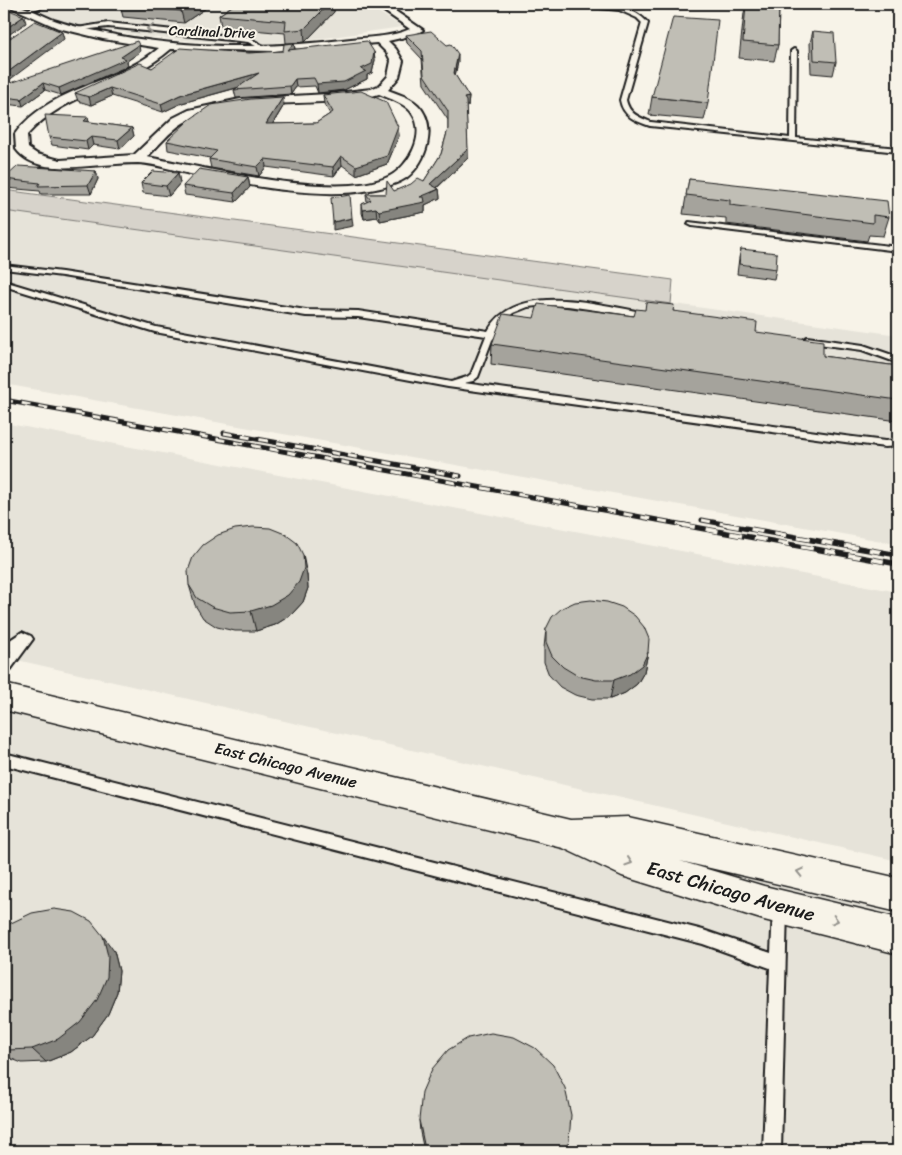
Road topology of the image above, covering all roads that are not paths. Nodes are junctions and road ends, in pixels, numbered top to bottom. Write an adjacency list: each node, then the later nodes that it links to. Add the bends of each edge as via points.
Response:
1 (10, 4): 5 (street, Cardinal Drive)
2 (48, 4): 5 (lane)
3 (379, 4): 7 (street, Cardinal Drive, via 418,30)
4 (563, 4): 14 (lane, via 622,9 646,23 623,100 625,109 635,118 662,126)
5 (25, 11): 6 (street, Cardinal Drive, via 37,21)
6 (74, 29): 8 (street, Cardinal Drive); 9 (lane, one-way to 6, via 249,40 108,25)
7 (378, 38): 9 (street, Cardinal Drive); 11 (street, via 398,62 393,77)
8 (169, 45): 9 (street, Cardinal Drive); 16 (street, via 135,70 58,102 34,119 21,134 22,149 38,160 76,163)
9 (266, 49)
10 (794, 51): 14 (lane)
11 (379, 90): 12 (street); 16 (street, via 412,106 420,116 423,131 414,164 400,176 380,184 354,189 318,188)
12 (302, 100): 13 (street); 16 (street, via 240,103 202,110 178,121)
13 (303, 115)
14 (793, 140): 15 (lane)
15 (898, 150)
16 (136, 160)
17 (692, 224): 18 (lane)
18 (898, 249)
19 (4, 267): 22 (lane, via 306,313 358,314)
20 (4, 283): 25 (lane, via 156,329)
21 (658, 318): 22 (lane, via 551,302 526,304 498,321)
22 (493, 334): 25 (lane, via 476,374 470,379)
23 (794, 338): 24 (lane, via 863,348)
24 (898, 360)
25 (448, 384): 26 (lane, via 845,439)
26 (898, 443)
27 (4, 650): 28 (lane, via 22,637 27,639)
28 (4, 670)
29 (4, 697): 31 (main road, East Chicago Avenue)
30 (4, 759): 35 (lane, via 702,937)
31 (569, 834): 32 (main road, East Chicago Avenue, one-way to 31, via 628,832); 33 (main road, East Chicago Avenue, one-way to 33, via 622,860)
32 (898, 895)
33 (780, 907): 34 (main road, East Chicago Avenue, one-way to 34); 35 (lane)
34 (898, 936)
35 (779, 962): 36 (lane)
36 (772, 1151)

